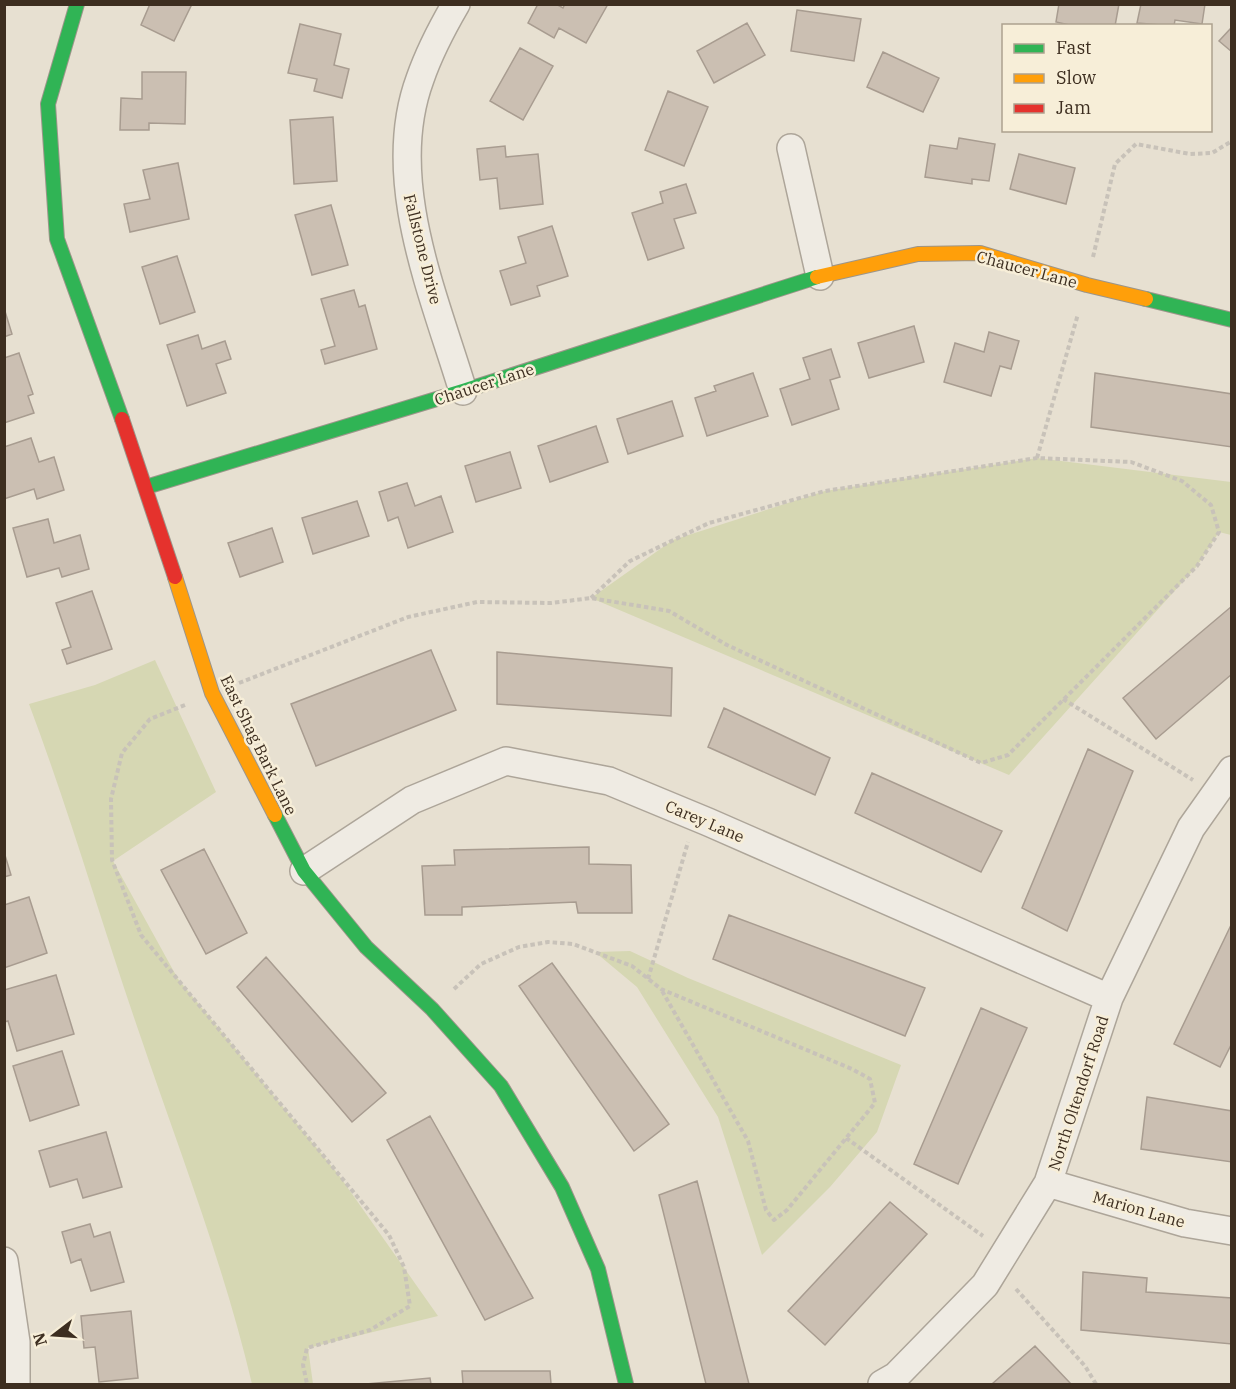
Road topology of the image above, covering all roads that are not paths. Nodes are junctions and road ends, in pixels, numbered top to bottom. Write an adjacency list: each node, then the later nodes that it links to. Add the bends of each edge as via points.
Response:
1 (77, 4): 7 (street, East Shag Bark Lane, via 48,104 57,238)
2 (456, 4): 6 (street, Fallstone Drive, via 419,80 406,165 414,227)
3 (791, 148): 4 (street)
4 (820, 276): 5 (street, Chaucer Lane, via 918,254 980,253 1087,285); 6 (street, Chaucer Lane)
5 (1232, 320)
6 (463, 391): 7 (street, Chaucer Lane)
7 (146, 488): 9 (street, East Shag Bark Lane, via 212,693)
8 (1232, 770): 10 (street, North Oltendorf Road, via 1191,828)
9 (304, 870): 10 (street, Carey Lane, via 412,800 506,761 609,781); 15 (street, East Shag Bark Lane, via 366,947 432,1009 501,1086 562,1187 598,1269)
10 (1109, 998): 11 (street, North Oltendorf Road)
11 (1048, 1183): 12 (street, Marion Lane, via 1185,1222); 16 (street, North Oltendorf Road, via 985,1285 896,1376)
12 (1232, 1230)
13 (4, 1261): 14 (street, via 15,1342)
14 (16, 1384)
15 (626, 1384)
16 (882, 1384)

